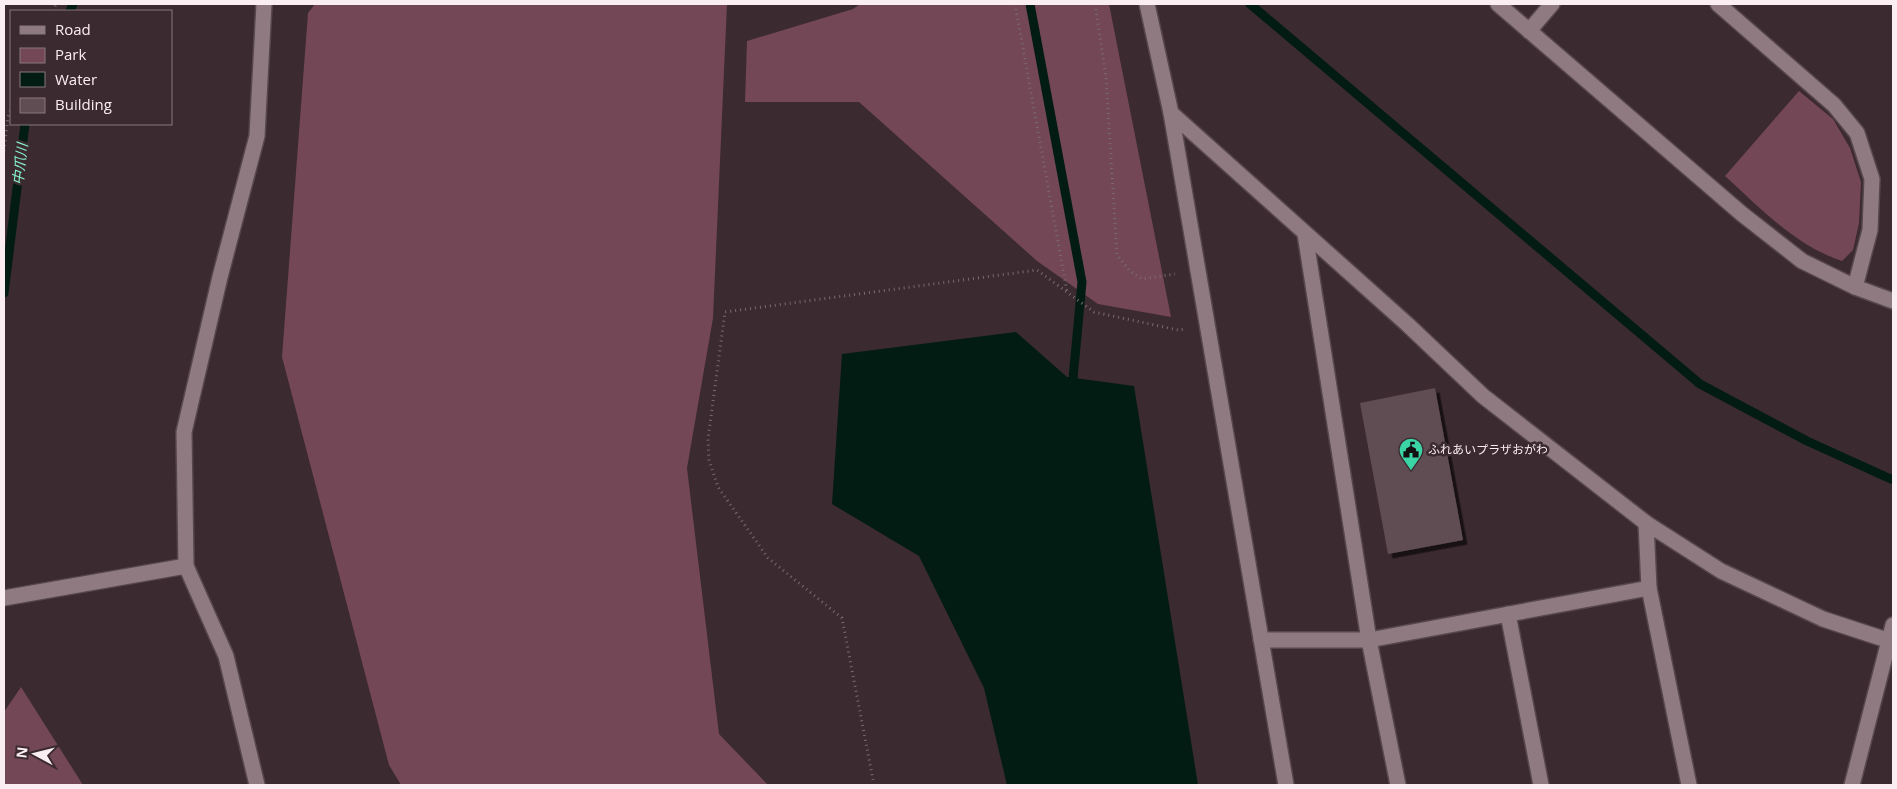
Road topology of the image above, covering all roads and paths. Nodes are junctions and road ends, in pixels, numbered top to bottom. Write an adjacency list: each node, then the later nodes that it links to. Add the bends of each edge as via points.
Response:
1 (264, 4): 19 (street, via 257,136 184,432)
2 (1015, 4): 15 (path)
3 (1095, 4): 13 (path, via 1106,78 1117,255 1130,271 1142,279)
4 (1147, 4): 10 (street)
5 (1498, 4): 8 (street)
6 (1552, 4): 8 (street)
7 (1718, 4): 14 (street, via 1834,105 1857,133 1872,178 1870,230)
8 (1529, 31): 14 (street, via 1742,214 1802,261)
9 (10, 112): 11 (path)
10 (1171, 113): 12 (street); 17 (street)
11 (4, 150)
12 (1305, 234): 18 (street, via 1483,396); 25 (street)
13 (1175, 274)
14 (1855, 287): 16 (street)
15 (1068, 292): 17 (path, via 1094,312 1178,330); 28 (path, via 1037,270 725,312 708,439 709,460 718,487 768,558 842,618)
16 (1893, 301)
17 (1206, 325): 24 (street)
18 (1646, 523): 20 (street); 26 (street, via 1721,571 1823,618)
19 (186, 566): 21 (street); 27 (street, via 226,656)
20 (1649, 588): 22 (street); 32 (street)
21 (4, 598)
22 (1508, 614): 25 (street); 31 (street)
23 (1893, 625): 26 (street)
24 (1261, 640): 25 (street); 29 (street)
25 (1368, 640): 30 (street)
26 (1891, 641): 33 (street)
27 (257, 785)
28 (874, 785)
29 (1286, 785)
30 (1398, 785)
31 (1541, 785)
32 (1688, 785)
33 (1852, 785)

